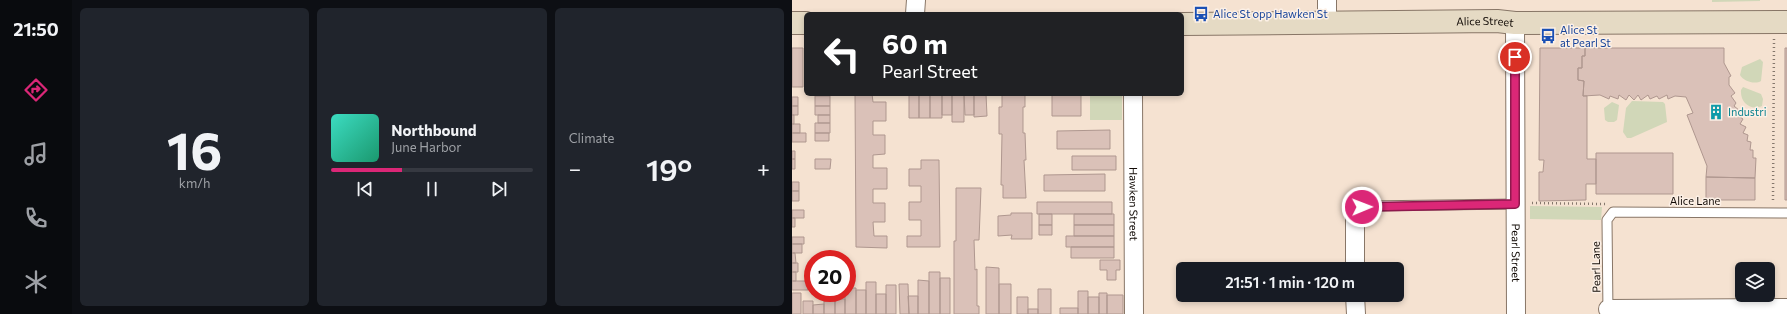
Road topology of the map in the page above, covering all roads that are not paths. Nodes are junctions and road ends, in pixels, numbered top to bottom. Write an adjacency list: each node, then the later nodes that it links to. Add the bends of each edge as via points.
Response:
1 (916, 0): 3 (street)
2 (1327, 0): 9 (street)
3 (916, 12)
4 (1787, 22): 7 (street, Alice Street)
5 (792, 23): 6 (street)
6 (804, 23)
7 (1515, 23): 9 (street, Alice Street, via 1497,21); 11 (street, Pearl Street)
8 (1184, 24): 9 (street, Alice Street)
9 (1327, 24)
10 (1133, 96): 19 (street, Hawken Street)
11 (1515, 204): 13 (lane, via 1366,206 1359,208); 21 (street, Pearl Street)
12 (1787, 213): 14 (lane, Alice Lane, via 1613,212)
13 (1355, 215): 15 (street)
14 (1607, 220): 18 (lane, Pearl Lane)
15 (1355, 262)
16 (1356, 302): 20 (street)
17 (1787, 308): 18 (street)
18 (1608, 311)
19 (1134, 314)
20 (1356, 314)
21 (1516, 314)

